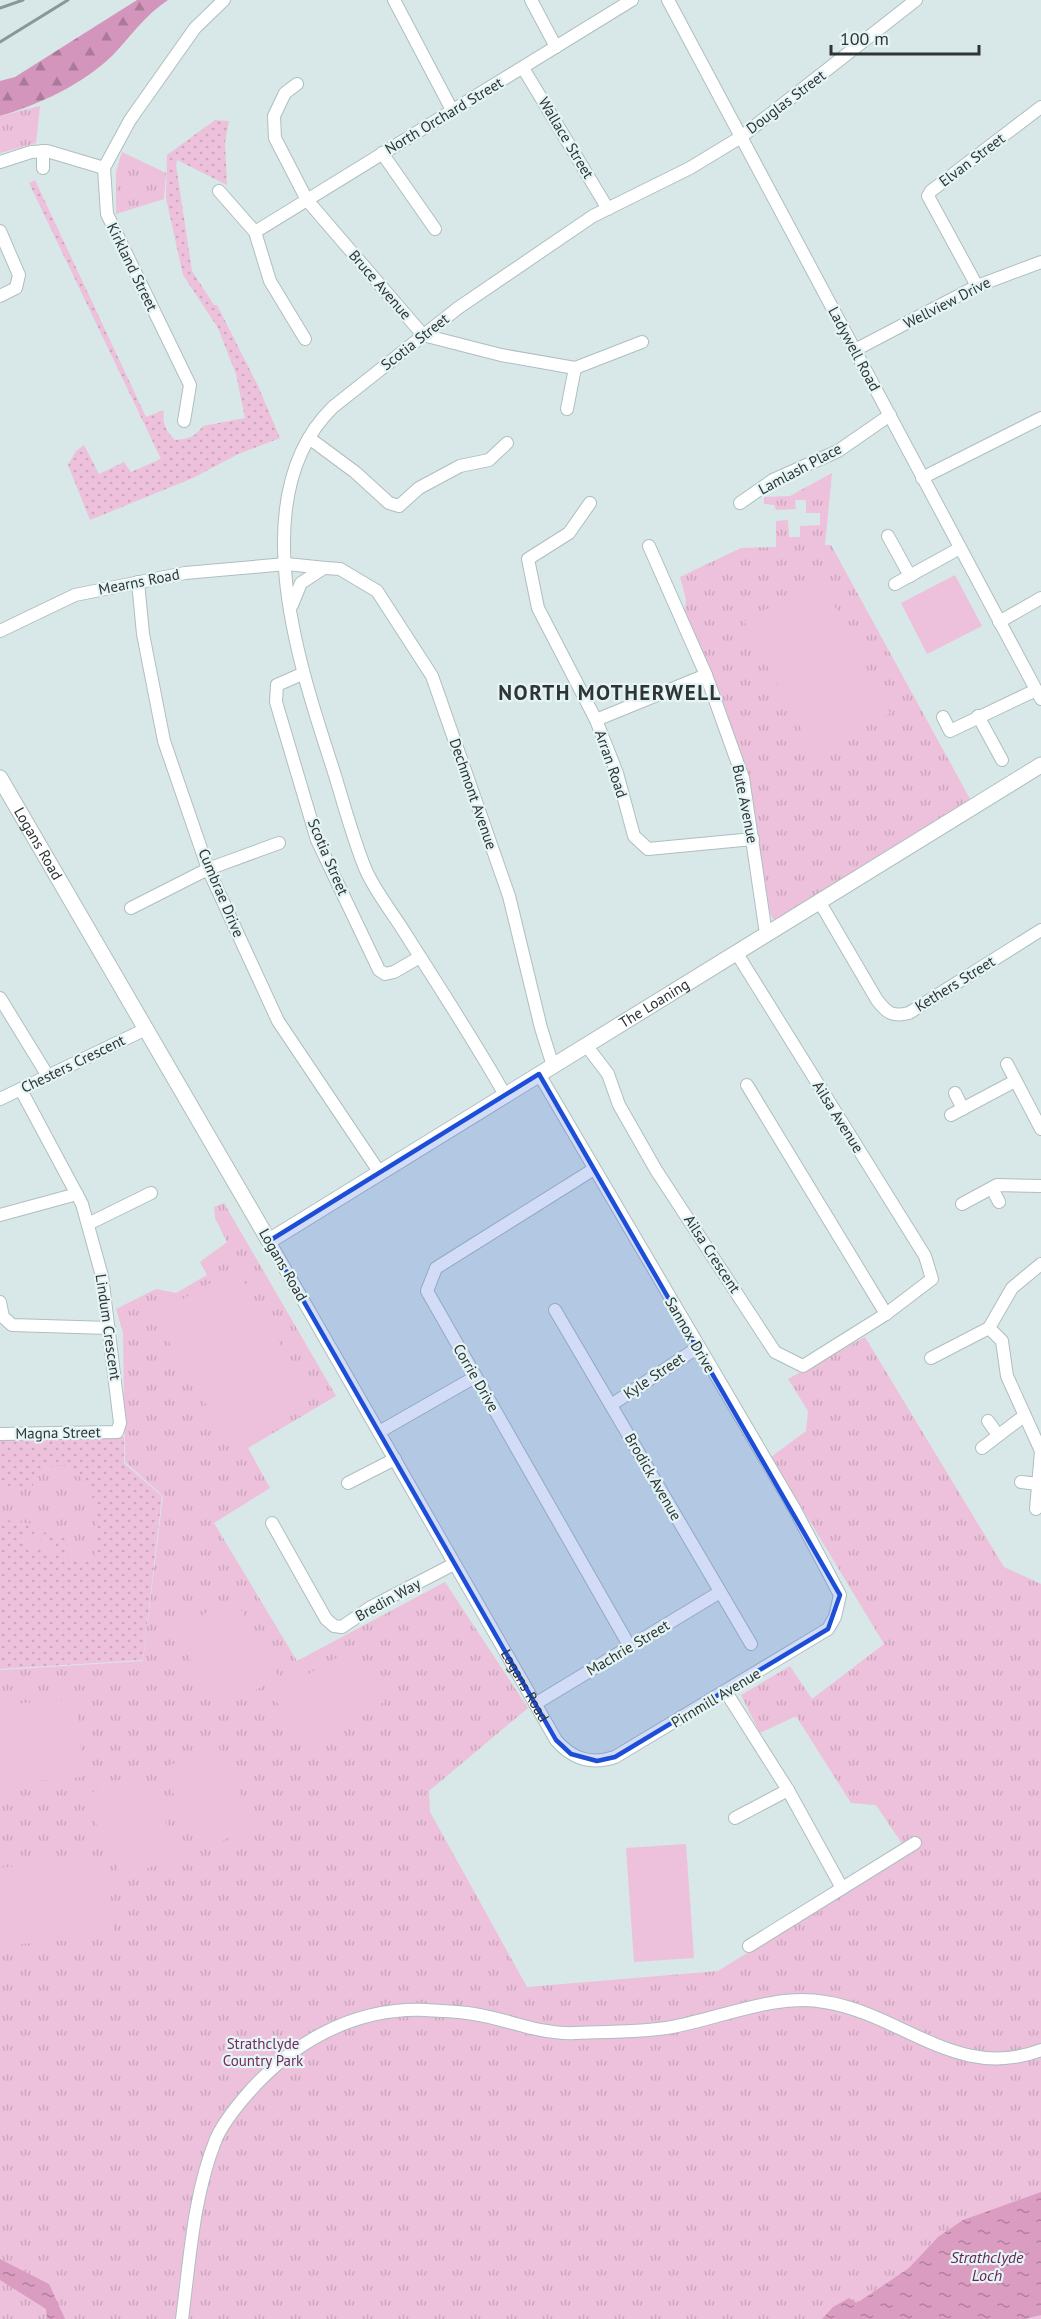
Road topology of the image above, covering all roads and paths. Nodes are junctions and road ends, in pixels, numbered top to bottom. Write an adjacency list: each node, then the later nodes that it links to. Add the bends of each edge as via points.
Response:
1 (224, 0): 17 (street, via 195,28 130,120)
2 (394, 0): 11 (street)
3 (531, 0): 7 (street)
4 (632, 0): 7 (street, North Orchard Street)
5 (668, 0): 12 (street, Ladywell Road)
6 (916, 0): 12 (street, Douglas Street)
7 (556, 47): 8 (street, North Orchard Street)
8 (523, 68): 11 (street, North Orchard Street); 20 (street, Wallace Street)
9 (297, 84): 19 (street, Bruce Avenue, via 285,93 273,128)
10 (1041, 107): 25 (street, Elvan Street, via 928,196)
11 (452, 110): 14 (street, North Orchard Street)
12 (741, 137): 20 (street, Scotia Street); 30 (street, Ladywell Road)
13 (43, 151): 15 (street); 16 (street); 17 (street)
14 (382, 153): 19 (street, North Orchard Street); 21 (street)
15 (0, 162)
16 (43, 168)
17 (104, 168): 35 (street, Kirkland Street, via 107,214 190,385)
18 (219, 191): 23 (street)
19 (307, 200): 23 (street, North Orchard Street); 27 (street, Bruce Avenue)
20 (608, 209): 27 (street, Scotia Street, via 467,301)
21 (435, 229)
22 (0, 231): 26 (street, via 19,275 16,288)
23 (255, 232): 28 (street, via 270,281)
24 (1041, 262): 25 (street, Wellview Drive)
25 (977, 286): 30 (street, Wellview Drive)
26 (0, 296)
27 (423, 335): 31 (street); 36 (street, Scotia Street, via 333,407)
28 (305, 339)
29 (642, 342): 31 (street)
30 (855, 350): 33 (street, Ladywell Road)
31 (575, 368): 32 (street)
32 (567, 410)
33 (890, 415): 38 (street, Ladywell Road); 40 (street, Lamlash Place, via 838,451 773,480)
34 (1041, 418): 38 (street)
35 (184, 421)
36 (309, 438): 37 (street, via 356,472 389,503 399,506 419,488 460,466 489,460); 44 (street, Scotia Street, via 295,466 286,503)
37 (507, 443)
38 (922, 478): 43 (street, Ladywell Road)
39 (590, 503): 58 (street, Arran Road, via 569,533 528,559 538,608)
40 (740, 503)
41 (888, 536): 46 (street)
42 (649, 546): 54 (street, Bute Avenue)
43 (960, 548): 46 (street); 51 (street, Ladywell Road)
44 (286, 564): 45 (street, Dechmont Avenue); 47 (street, Mearns Road, via 185,573); 50 (street, Scotia Street)
45 (326, 568): 50 (street, via 301,583); 75 (street, Dechmont Avenue, via 340,570 377,591 432,676 509,896)
46 (910, 576): 48 (street)
47 (138, 582): 52 (street, Mearns Road, via 75,595); 64 (street, Cumbrae Drive, via 143,634 162,735)
48 (895, 584)
49 (1041, 598): 51 (street)
50 (290, 609): 53 (street, Scotia Street)
51 (999, 622): 55 (street, Ladywell Road)
52 (0, 631)
53 (302, 674): 70 (street, Scotia Street, via 366,869); 70 (street, Scotia Street, via 278,686 276,702 317,840 379,970 385,974 394,972)
54 (706, 675): 58 (street); 62 (street, Bute Avenue, via 743,778)
55 (1039, 694): 56 (street)
56 (978, 716): 57 (street, via 950,731); 59 (street)
57 (943, 717)
58 (596, 720): 62 (street, Arran Road, via 617,773 634,836 648,849)
59 (1002, 760)
60 (1041, 765): 65 (street, The Loaning)
61 (0, 778): 72 (street, Logans Road)
62 (753, 839): 68 (street, Bute Avenue)
63 (279, 843): 64 (street)
64 (208, 869): 66 (street); 86 (street, Cumbrae Drive, via 278,1021)
65 (819, 901): 67 (street, Kethers Street, via 876,1000 886,1012 897,1016 909,1013); 68 (street, The Loaning)
66 (131, 908)
67 (1041, 930)
68 (766, 934): 69 (street, The Loaning)
69 (736, 952): 73 (street, The Loaning); 97 (street, Ailsa Avenue, via 925,1256 932,1279)
70 (420, 957): 82 (street, Scotia Street)
71 (0, 998): 77 (street)
72 (146, 1029): 77 (street, Chesters Crescent); 95 (street, Logans Road)
73 (586, 1045): 75 (street, The Loaning); 100 (street, Ailsa Crescent, via 608,1074 619,1105 656,1170 775,1352 803,1366)
74 (1007, 1064): 78 (street)
75 (553, 1066): 76 (street, The Loaning)
76 (539, 1074): 82 (street, The Loaning); 85 (street, Sannox Drive)
77 (48, 1076): 80 (street, Chesters Crescent)
78 (1015, 1081): 81 (street, via 957,1112); 84 (street)
79 (747, 1084): 100 (street)
80 (21, 1089): 83 (street, Chesters Crescent); 90 (street, Lindum Crescent)
81 (955, 1093)
82 (505, 1095): 86 (street, The Loaning)
83 (0, 1100)
84 (1041, 1129)
85 (594, 1169): 103 (street, Sannox Drive); 105 (street, Corrie Drive, via 436,1268 427,1291)
86 (380, 1173): 95 (street, The Loaning)
87 (1041, 1186): 88 (street)
88 (992, 1188): 91 (street); 92 (street)
89 (151, 1193): 94 (street)
90 (77, 1194): 93 (street); 94 (street, Lindum Crescent)
91 (999, 1202)
92 (962, 1204)
93 (0, 1215)
94 (87, 1224): 101 (street, Lindum Crescent, via 102,1276)
95 (269, 1241): 110 (street, Logans Road)
96 (1041, 1264): 102 (street, via 1012,1288)
97 (928, 1284): 100 (street, Ailsa Crescent)
98 (0, 1302): 101 (street, via 3,1317 12,1325)
99 (555, 1310): 106 (street, Brodick Avenue)
100 (886, 1314)
101 (110, 1328): 109 (street, Lindum Crescent, via 120,1423)
102 (989, 1328): 104 (street); 107 (street, via 1002,1341 1007,1376)
103 (697, 1348): 106 (street, Kyle Street); 122 (street, Sannox Drive, via 794,1508)
104 (931, 1358)
105 (475, 1377): 110 (street); 124 (street, Corrie Drive)
106 (611, 1405): 121 (street, Brodick Avenue)
107 (1024, 1416): 112 (street); 117 (street, via 1041,1452)
108 (988, 1421): 112 (street)
109 (117, 1432): 111 (street, Magna Street)
110 (379, 1432): 114 (street, Logans Road)
111 (0, 1434)
112 (998, 1435): 113 (street)
113 (982, 1448)
114 (394, 1459): 116 (street); 120 (street, Logans Road)
115 (1021, 1482): 117 (street)
116 (348, 1483)
117 (1039, 1484): 118 (street)
118 (1036, 1509)
119 (272, 1523): 120 (street, Bredin Way, via 326,1619 334,1626 342,1627 371,1607)
120 (454, 1564): 126 (street, Logans Road)
121 (720, 1592): 123 (street, Brodick Avenue); 124 (street, Machrie Street)
122 (840, 1595): 125 (street, Pirnmill Avenue, via 836,1617 828,1629)
123 (751, 1644)
124 (630, 1647): 126 (street, Machrie Street)
125 (726, 1692): 127 (street, Pirnmill Avenue, via 615,1757 586,1760); 128 (street)
126 (535, 1704): 127 (street, Logans Road)
127 (567, 1751)
128 (788, 1790): 129 (street); 131 (street)
129 (735, 1818)
130 (915, 1843): 131 (street)
131 (842, 1888): 132 (street)
132 (756, 1946)
133 (1041, 2050): 134 (street, via 974,2057 933,2046 873,2016 825,2002 784,2001 669,2028 564,2034 474,2014 422,2010 374,2015 330,2027 302,2043 260,2078 217,2137 198,2199)
134 (182, 2319)

